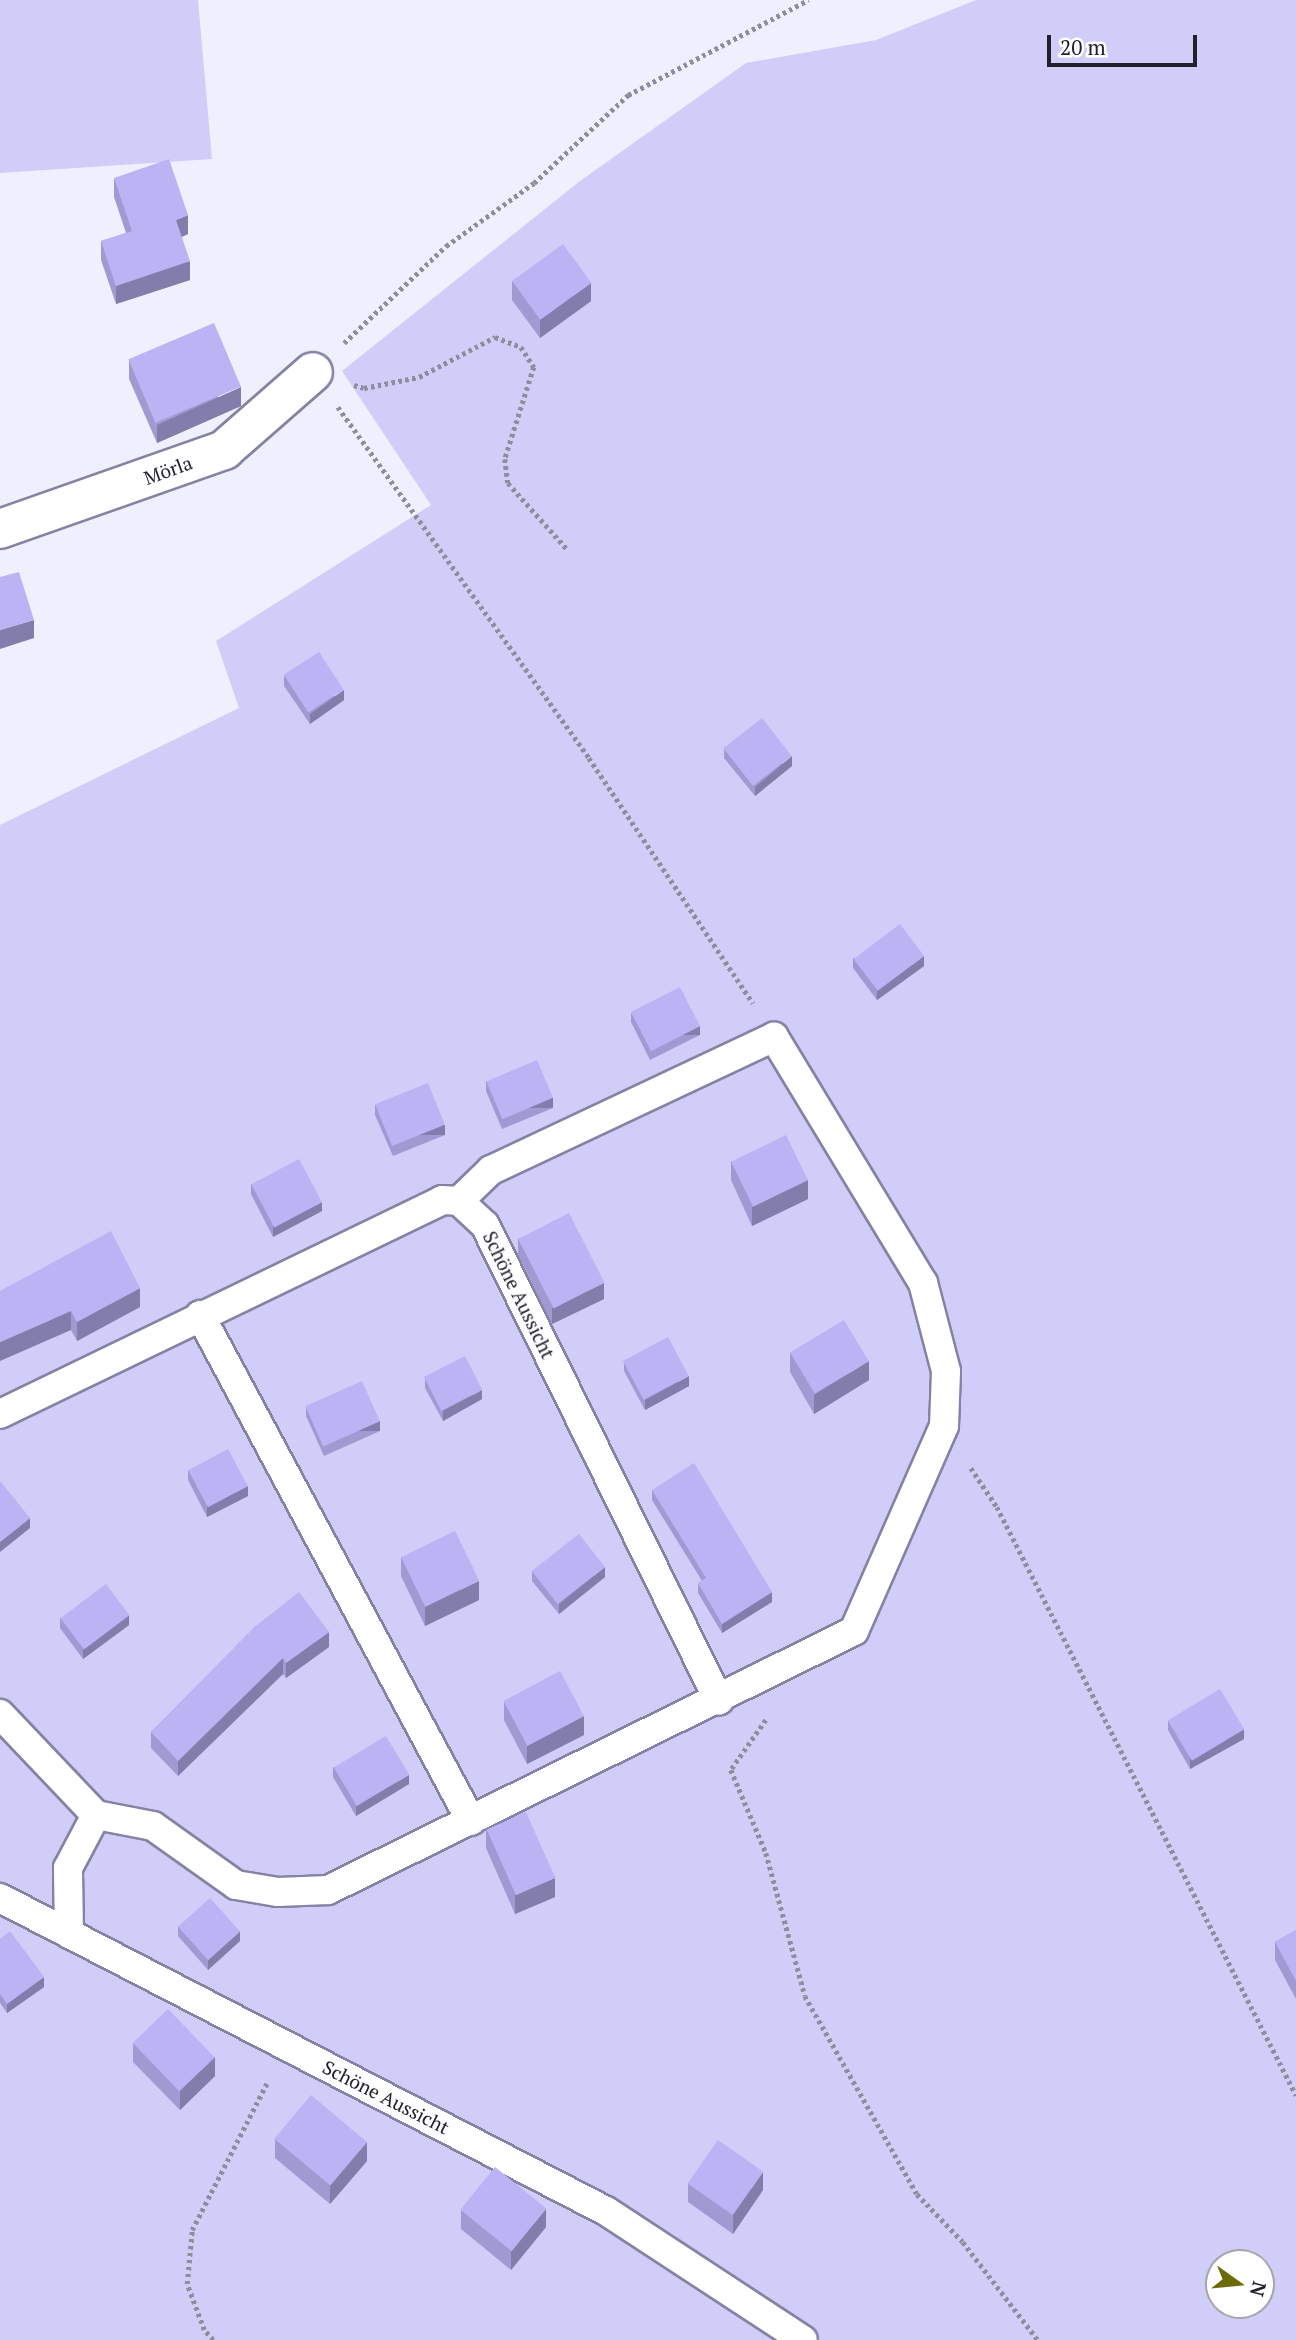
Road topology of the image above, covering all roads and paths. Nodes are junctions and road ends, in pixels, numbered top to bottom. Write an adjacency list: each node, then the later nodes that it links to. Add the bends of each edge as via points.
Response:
1 (808, 0): 2 (path, via 628,95 534,183 446,246)
2 (313, 372): 3 (street, Mörla, via 224,450); 4 (path, via 364,388 419,377 495,337 521,347 534,367 505,459 508,483); 5 (path, via 589,758)
3 (0, 529)
4 (568, 550)
5 (774, 1037): 6 (lane, via 491,1170); 9 (lane, via 923,1283 946,1371)
6 (459, 1201): 7 (lane, via 442,1200); 10 (lane, Schöne Aussicht, via 485,1225)
7 (200, 1315): 8 (lane); 14 (lane)
8 (0, 1414)
9 (944, 1426): 10 (lane, via 854,1631); 18 (path, via 997,1507)
10 (719, 1701): 14 (lane)
11 (773, 1710): 21 (path, via 731,1770 766,1853 805,1996 917,2194 962,2242)
12 (0, 1713): 13 (lane)
13 (96, 1815): 14 (lane, via 153,1826 236,1885 278,1892 328,1890); 16 (lane, via 68,1868)
14 (471, 1821)
15 (0, 1898): 16 (lane, Schöne Aussicht)
16 (69, 1934): 17 (lane, Schöne Aussicht)
17 (286, 2046): 19 (path, via 192,2230 187,2284 204,2330); 20 (lane, Schöne Aussicht, via 606,2211)
18 (1296, 2095)
19 (213, 2340)
20 (803, 2340)
21 (1038, 2340)

